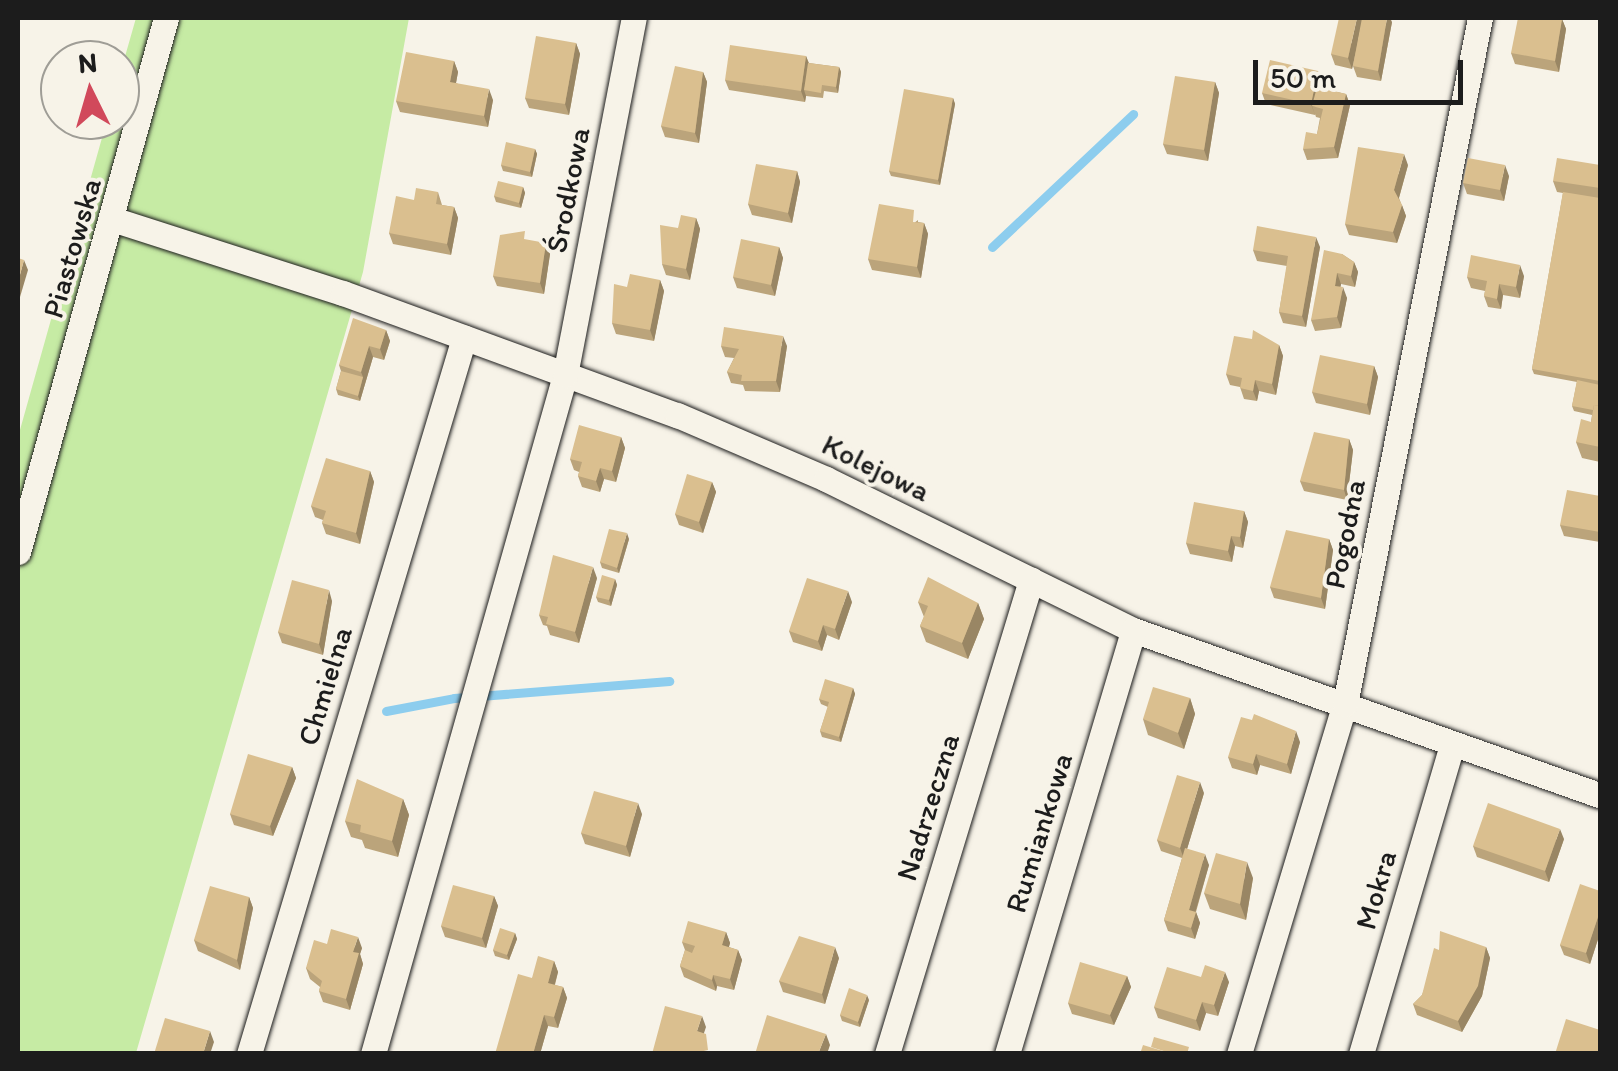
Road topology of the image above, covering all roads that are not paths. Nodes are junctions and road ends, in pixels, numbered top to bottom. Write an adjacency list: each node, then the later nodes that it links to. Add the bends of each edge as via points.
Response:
1 (166, 18): 4 (street, Piastowska)
2 (634, 18): 6 (street, Środkowa)
3 (1480, 18): 10 (street, Pogodna)
4 (114, 220): 5 (street, Kolejowa); 7 (street, Piastowska)
5 (464, 338): 6 (street, Kolejowa); 13 (street, Chmielna)
6 (565, 375): 8 (street, Kolejowa, via 826,478); 14 (street, Środkowa)
7 (18, 552)
8 (1030, 580): 9 (street, Kolejowa); 15 (street, Nadrzeczna)
9 (1133, 630): 10 (street, Kolejowa); 16 (street, Rumiankowa)
10 (1344, 704): 11 (street, Kolejowa); 17 (street, Pogodna)
11 (1452, 745): 12 (street, Kolejowa); 18 (street, Mokra)
12 (1600, 795)
13 (250, 1054)
14 (372, 1054)
15 (887, 1054)
16 (1007, 1054)
17 (1239, 1054)
18 (1362, 1054)

